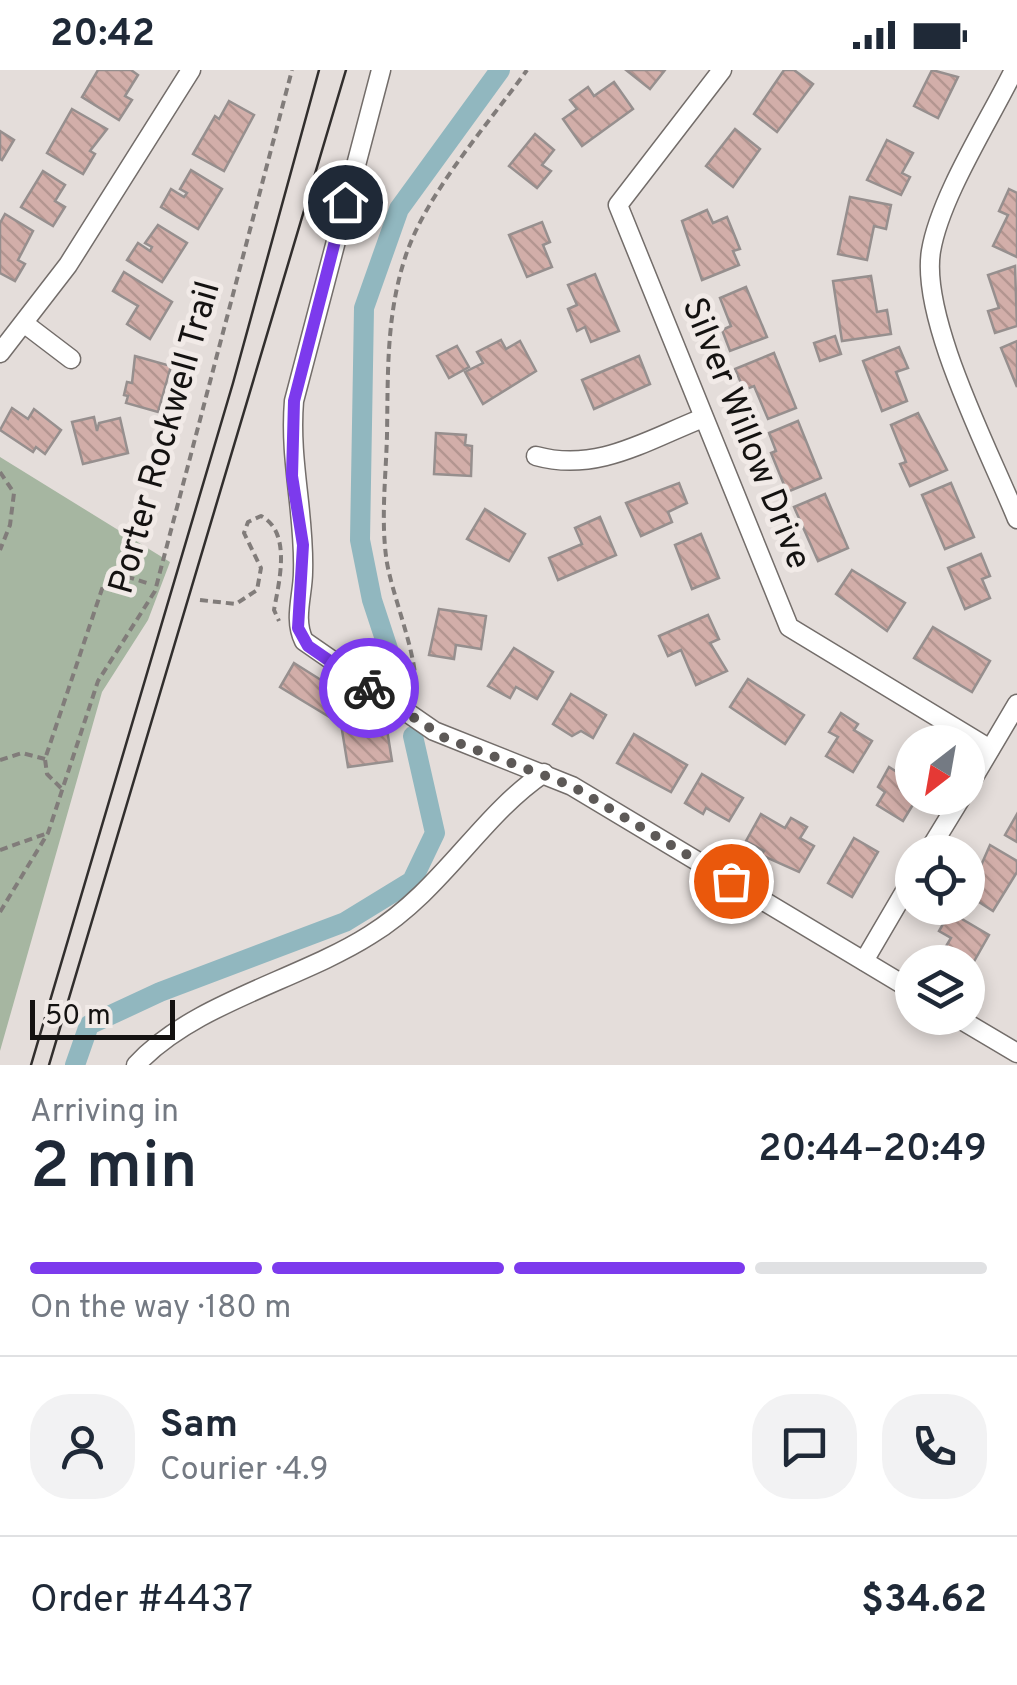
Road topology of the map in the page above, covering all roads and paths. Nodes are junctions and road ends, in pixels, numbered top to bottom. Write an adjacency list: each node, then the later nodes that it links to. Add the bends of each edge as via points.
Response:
1 (191, 70): 7 (street)
2 (292, 70): 25 (path, Porter Rockwell Trail, via 158,581 98,682)
3 (381, 70): 17 (street, via 294,401 292,466 303,545)
4 (528, 70): 18 (path, via 417,231 393,311 384,534 417,676)
5 (722, 70): 10 (street, Silver Willow Drive, via 618,204)
6 (1014, 70): 13 (street, via 942,216 929,270 939,325)
7 (25, 324): 8 (street); 9 (street)
8 (0, 354)
9 (71, 359)
10 (703, 418): 11 (street, via 592,462 563,464); 20 (street, Silver Willow Drive, via 789,627)
11 (536, 456)
12 (0, 472): 14 (path, via 14,493)
13 (1017, 519)
14 (0, 550)
15 (147, 583): 21 (path, via 121,574 107,580)
16 (200, 600): 17 (path, via 236,604 257,590 261,568 244,533 261,516 278,532 274,610)
17 (292, 619): 24 (street, via 308,646 434,731)
18 (412, 700)
19 (1017, 704): 20 (street)
20 (990, 749): 22 (street)
21 (45, 758): 23 (path, via 22,753); 25 (path, via 47,774)
22 (985, 758)
23 (0, 760)
24 (544, 773): 30 (street); 34 (street, via 397,917 178,1030)
25 (63, 789): 26 (path, Porter Rockwell Trail)
26 (48, 833): 27 (path); 29 (path, Porter Rockwell Trail)
27 (0, 850)
28 (895, 908): 30 (street)
29 (0, 912)
30 (864, 961): 31 (street)
31 (895, 980)
32 (985, 1034): 33 (street)
33 (1017, 1053)
34 (136, 1065)

